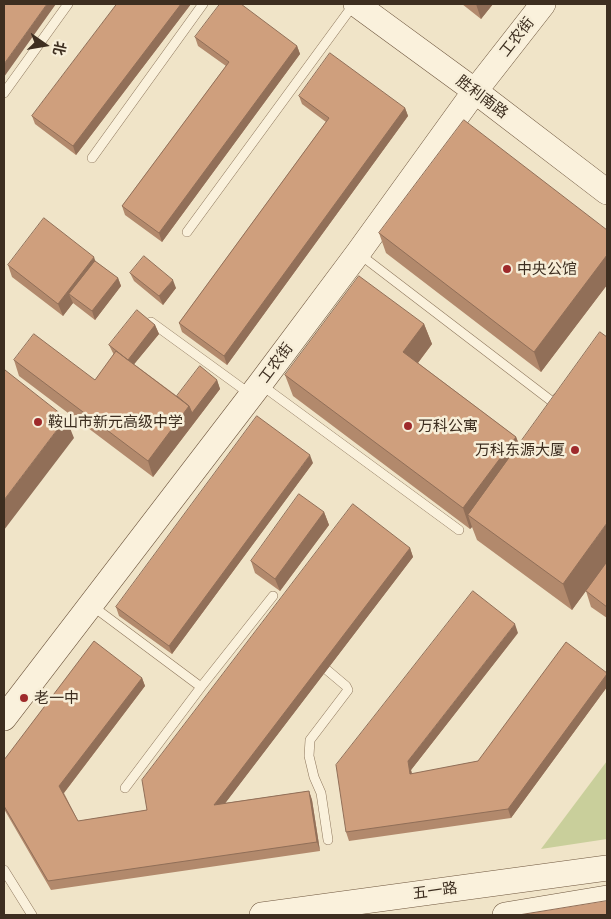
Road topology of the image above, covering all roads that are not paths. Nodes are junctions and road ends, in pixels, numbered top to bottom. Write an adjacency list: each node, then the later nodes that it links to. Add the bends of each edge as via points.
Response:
1 (68, 4): 6 (lane)
2 (204, 4): 7 (lane)
3 (355, 4): 5 (street, 胜利南路); 9 (lane)
4 (543, 4): 5 (street, 工农街)
5 (475, 91): 8 (street, 胜利南路); 10 (street, 工农街)
6 (4, 93)
7 (92, 158)
8 (607, 192)
9 (187, 232)
10 (358, 253): 12 (lane, via 554,403); 13 (street, 工农街)
11 (151, 322): 13 (lane)
12 (566, 387)
13 (256, 390): 14 (lane); 16 (street, 工农街)
14 (460, 530)
15 (273, 596): 18 (lane, via 260,619)
16 (91, 605): 18 (lane); 19 (street, 工农街)
17 (327, 670): 21 (lane, via 348,690 310,740 309,756 321,793)
18 (201, 687): 20 (lane)
19 (4, 718)
20 (125, 788)
21 (328, 840)
22 (607, 868): 26 (street, 五一路)
23 (4, 870): 25 (lane)
24 (607, 898): 27 (street)
25 (32, 915)
26 (262, 915)
27 (505, 915)

